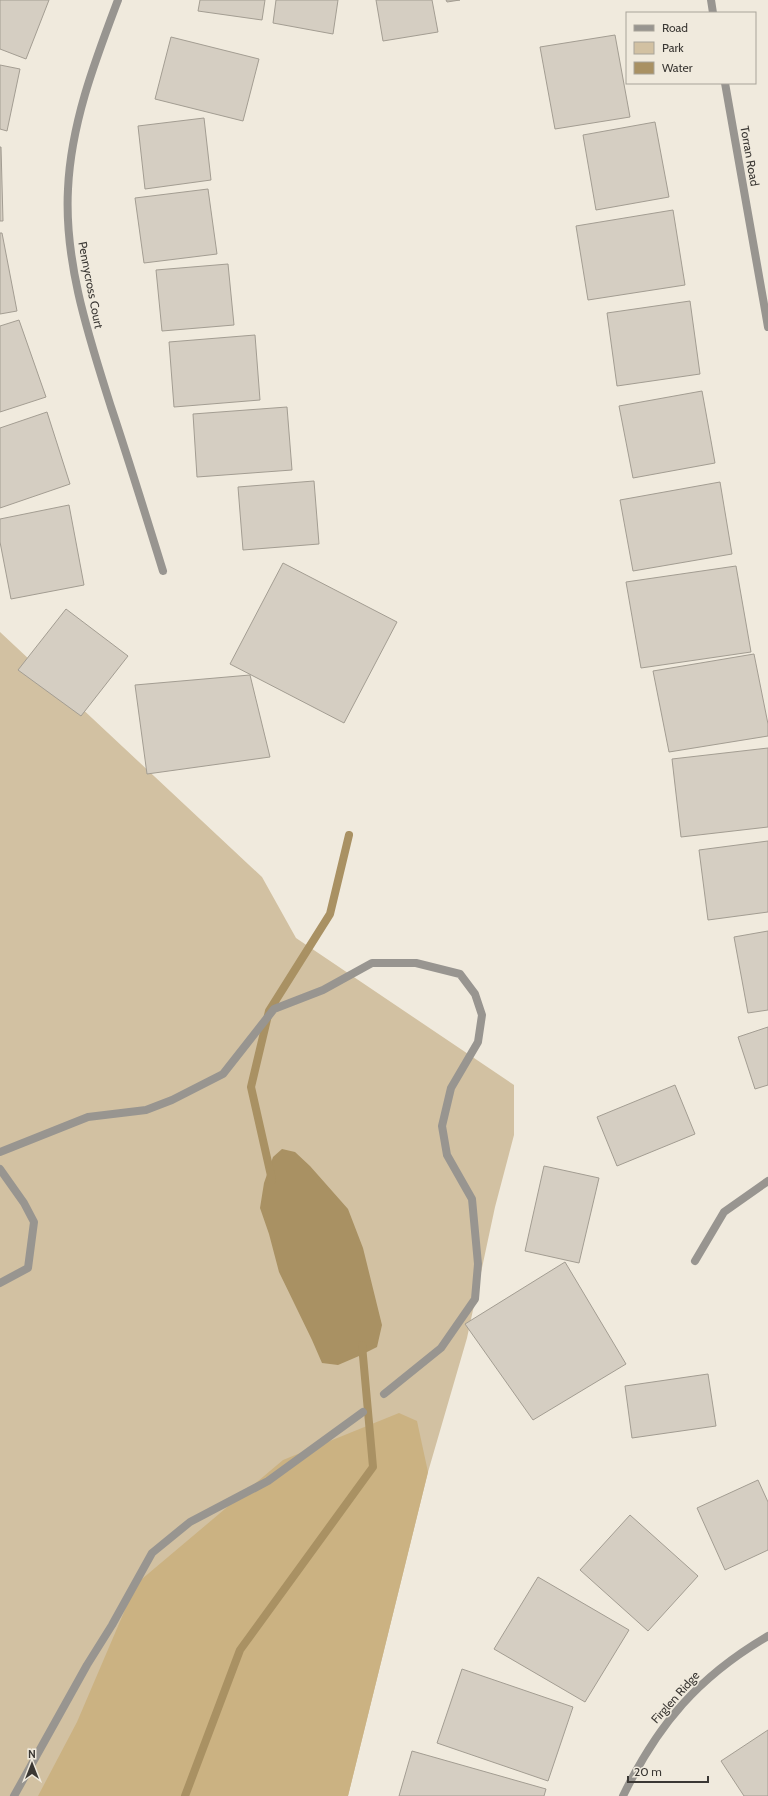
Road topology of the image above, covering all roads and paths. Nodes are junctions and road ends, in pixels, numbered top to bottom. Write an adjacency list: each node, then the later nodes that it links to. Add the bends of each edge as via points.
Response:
1 (118, 0): 6 (street, Pennycross Court, via 82,101 73,144 68,189 69,235 88,334)
2 (711, 0): 3 (street)
3 (713, 12)
4 (725, 84): 5 (street, Torran Road)
5 (768, 327)
6 (163, 570)
7 (0, 1152): 12 (street, via 88,1117 146,1110 223,1074 274,1009 323,990 372,962 416,962 460,974 476,994 482,1015 478,1042 451,1088 442,1126 447,1155 472,1200 478,1264 475,1299 440,1348)
8 (0, 1169): 11 (street, via 34,1222 28,1268)
9 (768, 1181): 10 (street, via 724,1212)
10 (695, 1261)
11 (0, 1283)
12 (384, 1394)
13 (363, 1412): 15 (street, via 268,1481 190,1522 152,1553)
14 (768, 1636): 16 (street, Firglen Ridge, via 722,1666 680,1706 657,1734)
15 (14, 1796)
16 (623, 1796)

